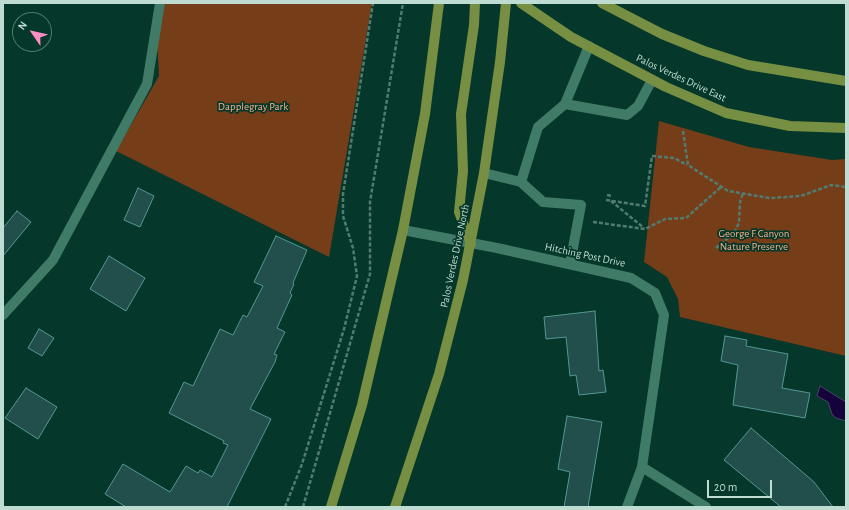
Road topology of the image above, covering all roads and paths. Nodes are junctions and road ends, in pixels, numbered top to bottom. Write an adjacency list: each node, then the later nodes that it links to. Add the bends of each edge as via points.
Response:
1 (160, 3): 31 (street, via 147,84 53,260)
2 (373, 3): 33 (path, via 344,194 344,216 353,248 357,276 344,329 302,464)
3 (403, 3): 34 (path, via 370,202 370,274)
4 (439, 3): 27 (main road, via 425,114)
5 (475, 3): 28 (main road, via 461,114 463,171 458,212)
6 (506, 3): 16 (main road, Palos Verdes Drive North)
7 (521, 3): 9 (main road, Palos Verdes Drive East)
8 (602, 3): 11 (main road, via 704,52 748,65)
9 (588, 46): 10 (main road, Palos Verdes Drive East); 12 (street)
10 (652, 80): 12 (street, via 638,106 628,115); 13 (main road, Palos Verdes Drive East, via 726,113 790,126)
11 (846, 81)
12 (566, 104): 17 (street, via 538,126)
13 (846, 128)
14 (683, 131): 15 (path)
15 (688, 165): 18 (path); 24 (path, via 674,158 652,156 645,206)
16 (484, 173): 17 (street); 28 (main road, Palos Verdes Drive North)
17 (521, 182): 25 (street, via 544,202 581,205)
18 (722, 186): 20 (path, via 728,191); 26 (path, via 686,218 665,219)
19 (846, 186): 20 (path, via 831,185 801,196 770,198)
20 (743, 193): 29 (path, via 739,223 734,233)
21 (607, 195): 22 (path)
22 (612, 196)
23 (606, 200): 24 (path)
24 (611, 201): 26 (path)
25 (578, 220): 26 (path); 30 (street)
26 (645, 229)
27 (404, 230): 28 (street, Hitching Post Drive); 35 (main road, via 362,405)
28 (471, 244): 30 (street, Hitching Post Drive); 36 (main road, Palos Verdes Drive North, via 439,374)
29 (716, 248)
30 (570, 264): 32 (street, Hitching Post Drive, via 631,278 655,292 664,315)
31 (3, 315)
32 (642, 467): 37 (street, Hitching Post Drive); 38 (street)
33 (284, 507)
34 (303, 507)
35 (331, 507)
36 (395, 507)
37 (627, 507)
38 (706, 507)

